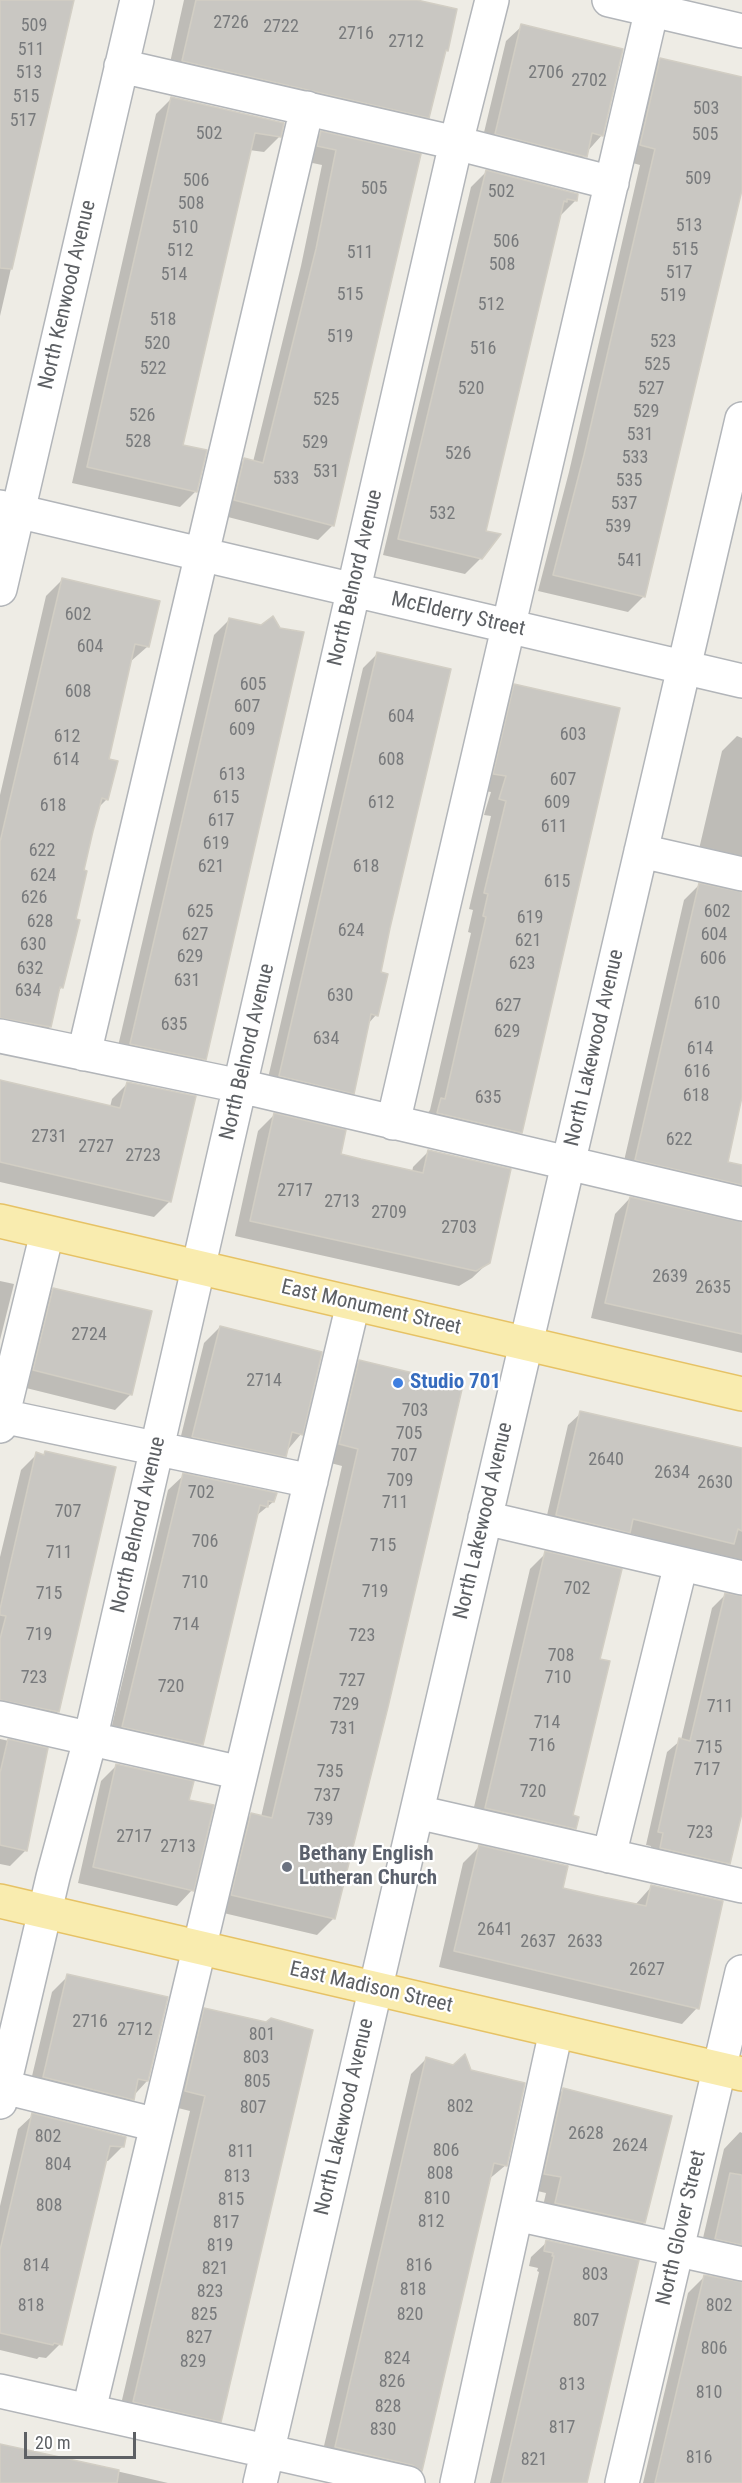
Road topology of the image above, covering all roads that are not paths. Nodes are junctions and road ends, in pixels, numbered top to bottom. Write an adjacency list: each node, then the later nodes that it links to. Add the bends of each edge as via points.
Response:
1 (137, 0): 6 (street, North Kenwood Avenue)
2 (492, 0): 8 (street, North Belnord Avenue)
3 (609, 0): 4 (street)
4 (653, 5): 5 (street); 9 (street)
5 (742, 31)
6 (122, 66): 7 (street); 11 (street, North Kenwood Avenue)
7 (307, 108): 8 (street); 12 (street)
8 (456, 143): 9 (street); 14 (street, North Belnord Avenue)
9 (612, 183): 15 (street)
10 (742, 419): 16 (street, North Lakewood Avenue)
11 (9, 509): 12 (street, McElderry Street); 13 (street, North Kenwood Avenue)
12 (201, 554): 14 (street, McElderry Street); 21 (street)
13 (0, 589)
14 (353, 590): 15 (street, McElderry Street); 22 (street, North Belnord Avenue)
15 (508, 627): 16 (street, McElderry Street); 23 (street)
16 (684, 668): 17 (street, McElderry Street); 18 (street, North Lakewood Avenue)
17 (742, 681)
18 (641, 851): 19 (street); 24 (street, North Lakewood Avenue)
19 (742, 874)
20 (0, 1036): 21 (street)
21 (84, 1054): 22 (street)
22 (240, 1086): 23 (street); 28 (street, North Belnord Avenue)
23 (393, 1123): 24 (street)
24 (568, 1164): 25 (street); 30 (street, North Lakewood Avenue)
25 (742, 1204)
26 (0, 1221): 27 (main road, East Monument Street)
27 (47, 1233): 28 (main road, East Monument Street); 32 (street)
28 (198, 1268): 29 (main road, East Monument Street); 33 (street, North Belnord Avenue)
29 (353, 1304): 30 (main road, East Monument Street); 34 (street)
30 (526, 1344): 31 (main road, East Monument Street); 35 (street, North Lakewood Avenue)
31 (742, 1394)
32 (1, 1421): 33 (street)
33 (157, 1448): 34 (street); 39 (street, North Belnord Avenue)
34 (311, 1481): 40 (street)
35 (485, 1518): 36 (street); 41 (street, North Lakewood Avenue)
36 (681, 1564): 37 (street); 42 (street)
37 (742, 1578)
38 (0, 1718): 39 (street)
39 (90, 1740): 40 (street); 45 (street, North Belnord Avenue)
40 (241, 1773): 46 (street)
41 (417, 1812): 42 (street); 48 (street, North Lakewood Avenue)
42 (609, 1856): 43 (street)
43 (742, 1886)
44 (0, 1901): 45 (main road, East Madison Street)
45 (46, 1912): 46 (main road, East Madison Street); 51 (street, North Belnord Avenue)
46 (199, 1948): 48 (main road, East Madison Street); 52 (street)
47 (742, 1972): 50 (street, North Glover Street)
48 (375, 1989): 49 (main road, East Madison Street); 58 (street, North Lakewood Avenue)
49 (556, 2031): 50 (main road, East Madison Street); 53 (street)
50 (731, 2072): 54 (street, North Glover Street)
51 (1, 2092): 52 (street)
52 (157, 2125): 57 (street)
53 (516, 2214): 54 (street); 61 (street)
54 (677, 2249): 55 (street); 62 (street, North Glover Street)
55 (742, 2264)
56 (0, 2391): 57 (street)
57 (89, 2410): 58 (street)
58 (267, 2451): 59 (street, North Lakewood Avenue); 60 (street)
59 (260, 2483)
60 (408, 2483)
61 (458, 2483)
62 (622, 2483)

